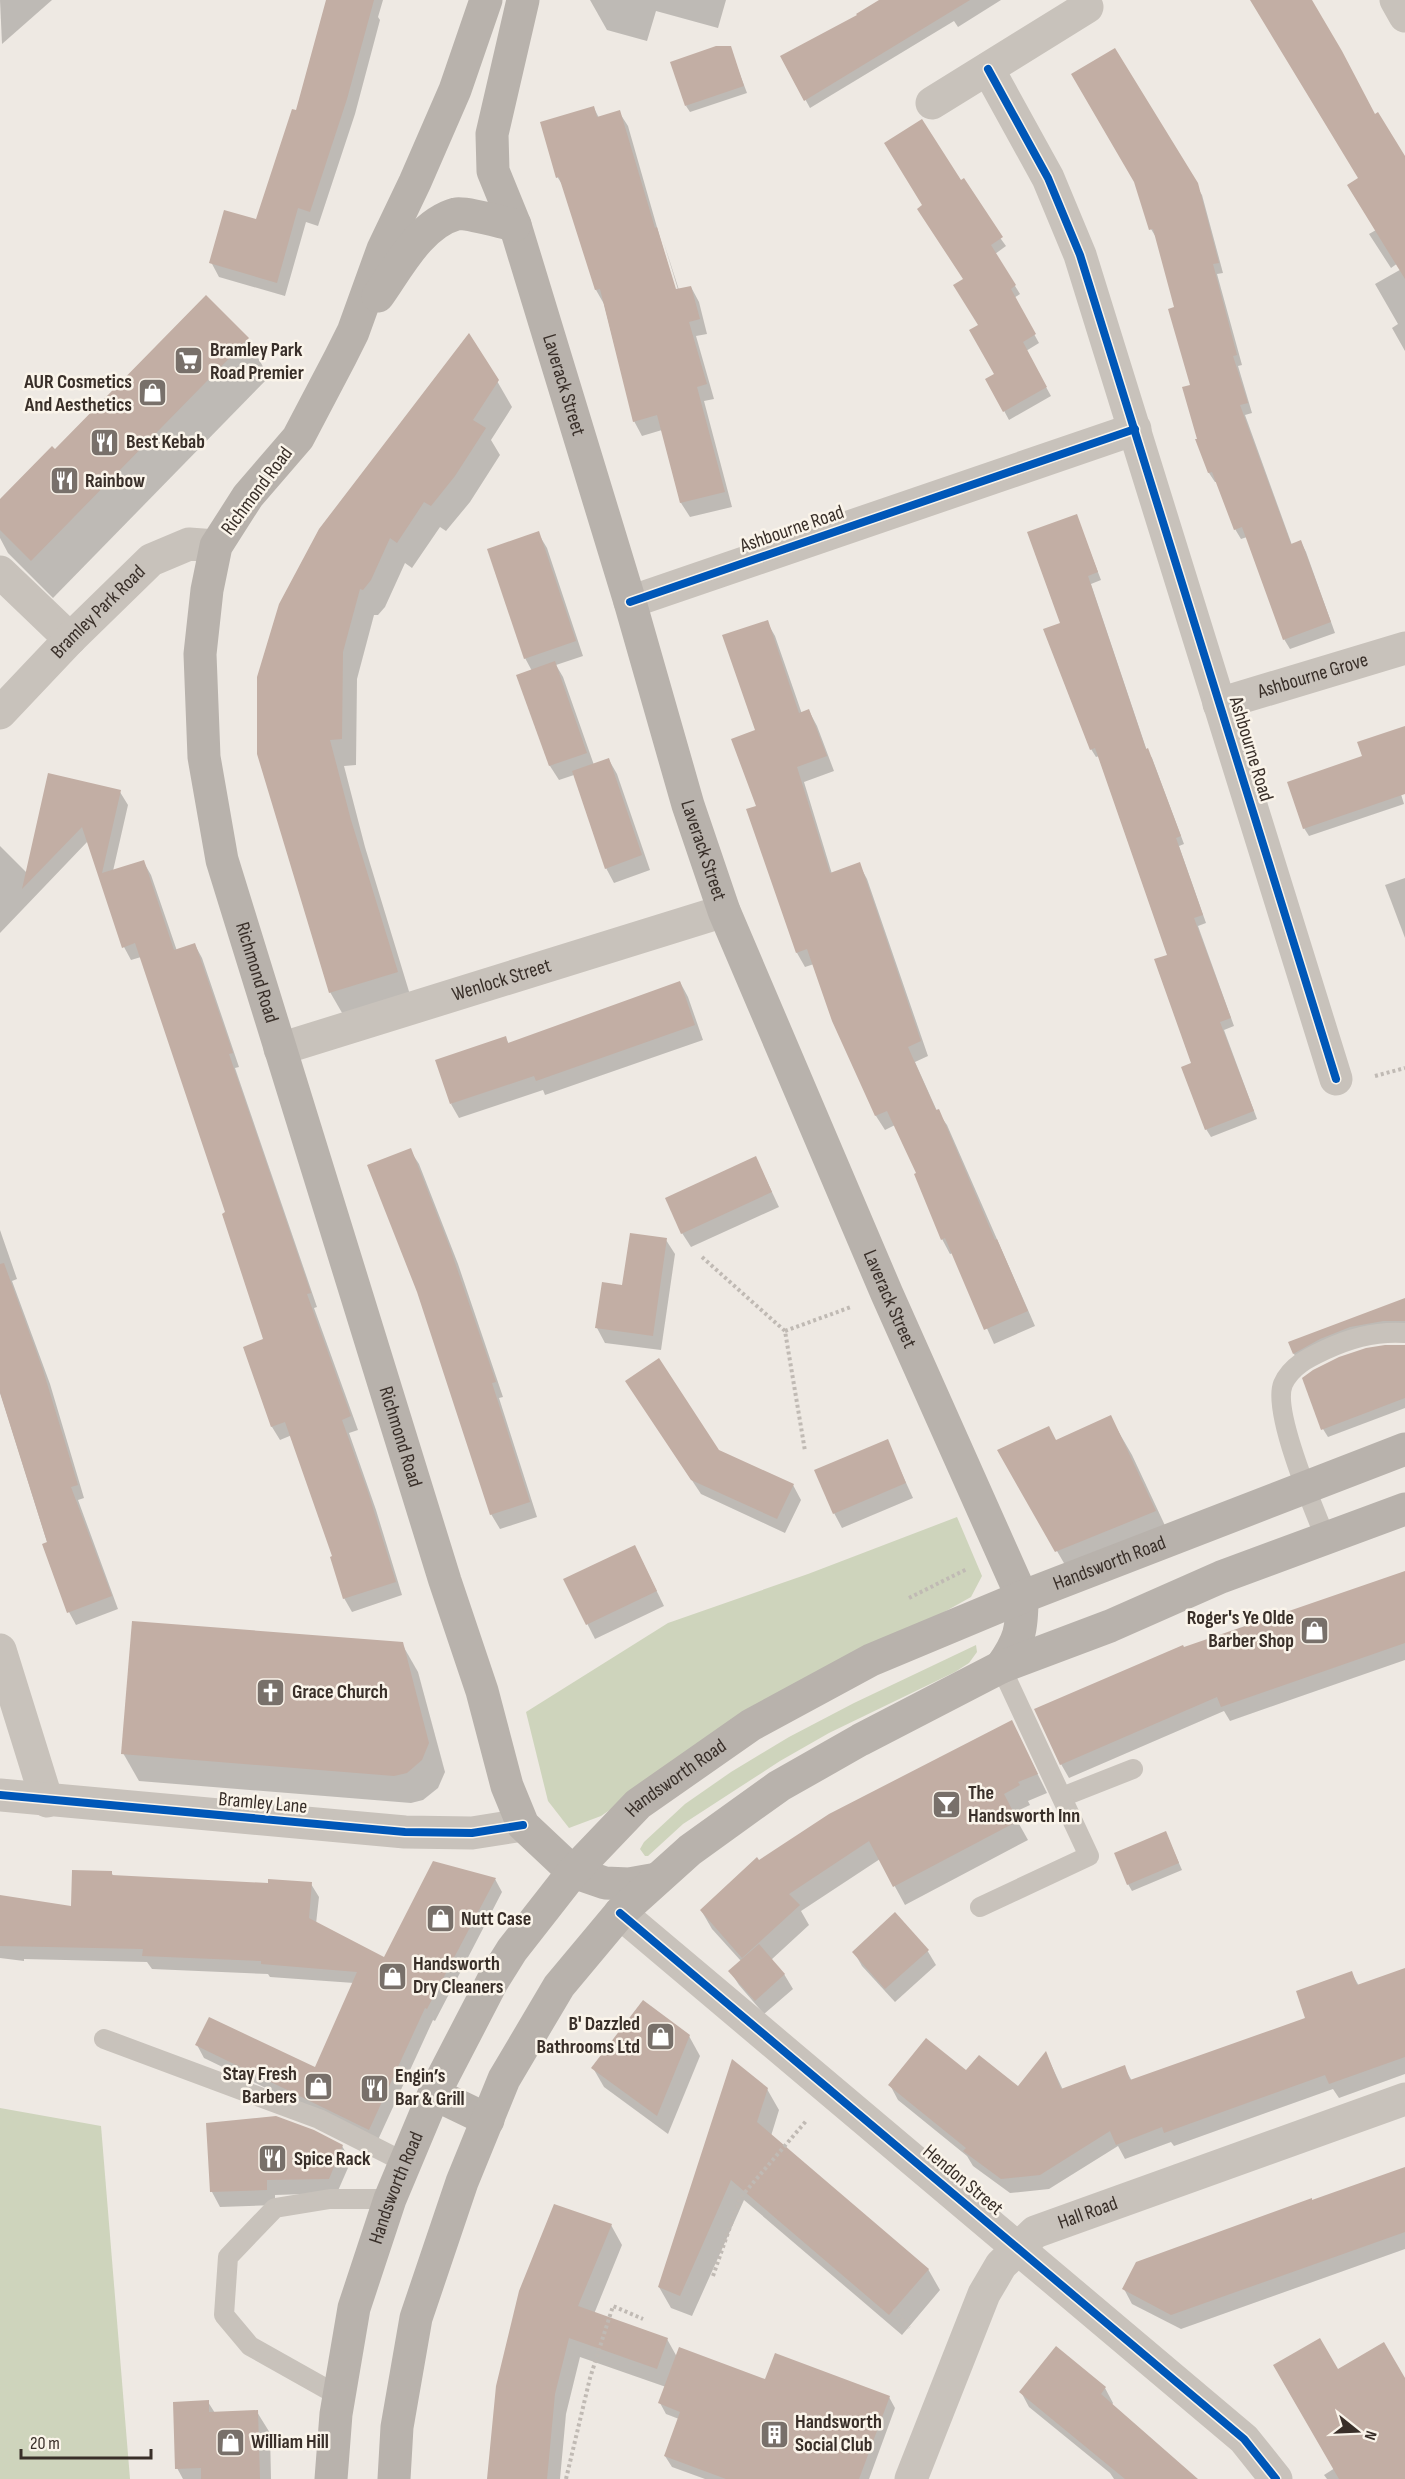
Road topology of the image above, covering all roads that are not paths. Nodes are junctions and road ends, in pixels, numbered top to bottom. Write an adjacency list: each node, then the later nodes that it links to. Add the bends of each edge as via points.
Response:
1 (486, 0): 9 (main road, Richmond Road, via 455,90 383,249)
2 (523, 0): 8 (main road, Laverack Street, via 492,134 493,171)
3 (1396, 0): 5 (street)
4 (1087, 7): 6 (street)
5 (1405, 16)
6 (988, 69): 7 (street); 10 (street, Ashbourne Road, via 1048,178 1080,255)
7 (932, 103)
8 (515, 225): 9 (main road, via 458,214 434,225 411,249); 13 (main road, Laverack Street)
9 (353, 332): 11 (main road, Richmond Road, via 298,438 248,496)
10 (1135, 429): 13 (street, Ashbourne Road); 16 (street, Ashbourne Road)
11 (216, 546): 14 (street, Bramley Park Road, via 189,544 152,560); 19 (main road, Richmond Road, via 200,654 204,758 222,860)
12 (0, 572): 14 (street)
13 (630, 602): 18 (main road, Laverack Street, via 688,805)
14 (70, 639): 17 (street, Bramley Park Road)
15 (1405, 648): 16 (street, Ashbourne Grove)
16 (1219, 704): 20 (street, Ashbourne Road)
17 (0, 713)
18 (724, 911): 19 (street, Wenlock Street); 26 (main road, Laverack Street, via 887,1294)
19 (280, 1049): 33 (main road, Richmond Road, via 482,1691 507,1786)
20 (1336, 1079)
21 (1405, 1333): 23 (lane, via 1347,1339 1300,1362 1282,1385 1283,1415)
22 (1405, 1449): 23 (main road, Handsworth Road)
23 (1306, 1487): 25 (lane); 26 (main road, Handsworth Road)
24 (1405, 1509): 25 (main road)
25 (1326, 1539): 28 (main road, via 1221,1577 1110,1626)
26 (1022, 1597): 28 (main road, Laverack Street, via 1022,1622 1016,1645); 34 (main road, Handsworth Road, via 871,1660 751,1725 638,1804)
27 (0, 1650): 32 (street)
28 (1000, 1667): 31 (lane); 35 (main road, via 779,1786 690,1850)
29 (1133, 1769): 31 (lane)
30 (0, 1795): 32 (street, Bramley Lane)
31 (1062, 1797): 36 (lane, via 1089,1856)
32 (47, 1801): 33 (street, Bramley Lane, via 405,1832 472,1833)
33 (523, 1825): 34 (main road, Richmond Road)
34 (573, 1872): 35 (main road, Richmond Road, via 604,1883); 39 (main road, Handsworth Road, via 512,1950)
35 (657, 1879): 37 (main road)
36 (980, 1907)
37 (620, 1913): 41 (main road, via 559,1986 504,2079); 44 (street, Hendon Street)
38 (104, 2039): 42 (lane, via 319,2119)
39 (434, 2094): 41 (main road); 42 (main road, Handsworth Road)
40 (1405, 2099): 44 (street, Hall Road, via 1035,2232)
41 (488, 2120): 47 (main road, via 462,2182 416,2318 397,2427)
42 (406, 2163): 43 (main road, Handsworth Road)
43 (390, 2199): 45 (main road, Handsworth Road, via 354,2308); 45 (lane, via 330,2199 275,2208 228,2257 224,2315 250,2346)
44 (1017, 2247): 48 (street, Hall Road, via 984,2294); 49 (street, Hendon Street, via 1244,2439)
45 (339, 2396): 46 (main road, Handsworth Road)
46 (332, 2479)
47 (394, 2479)
48 (910, 2479)
49 (1276, 2479)

